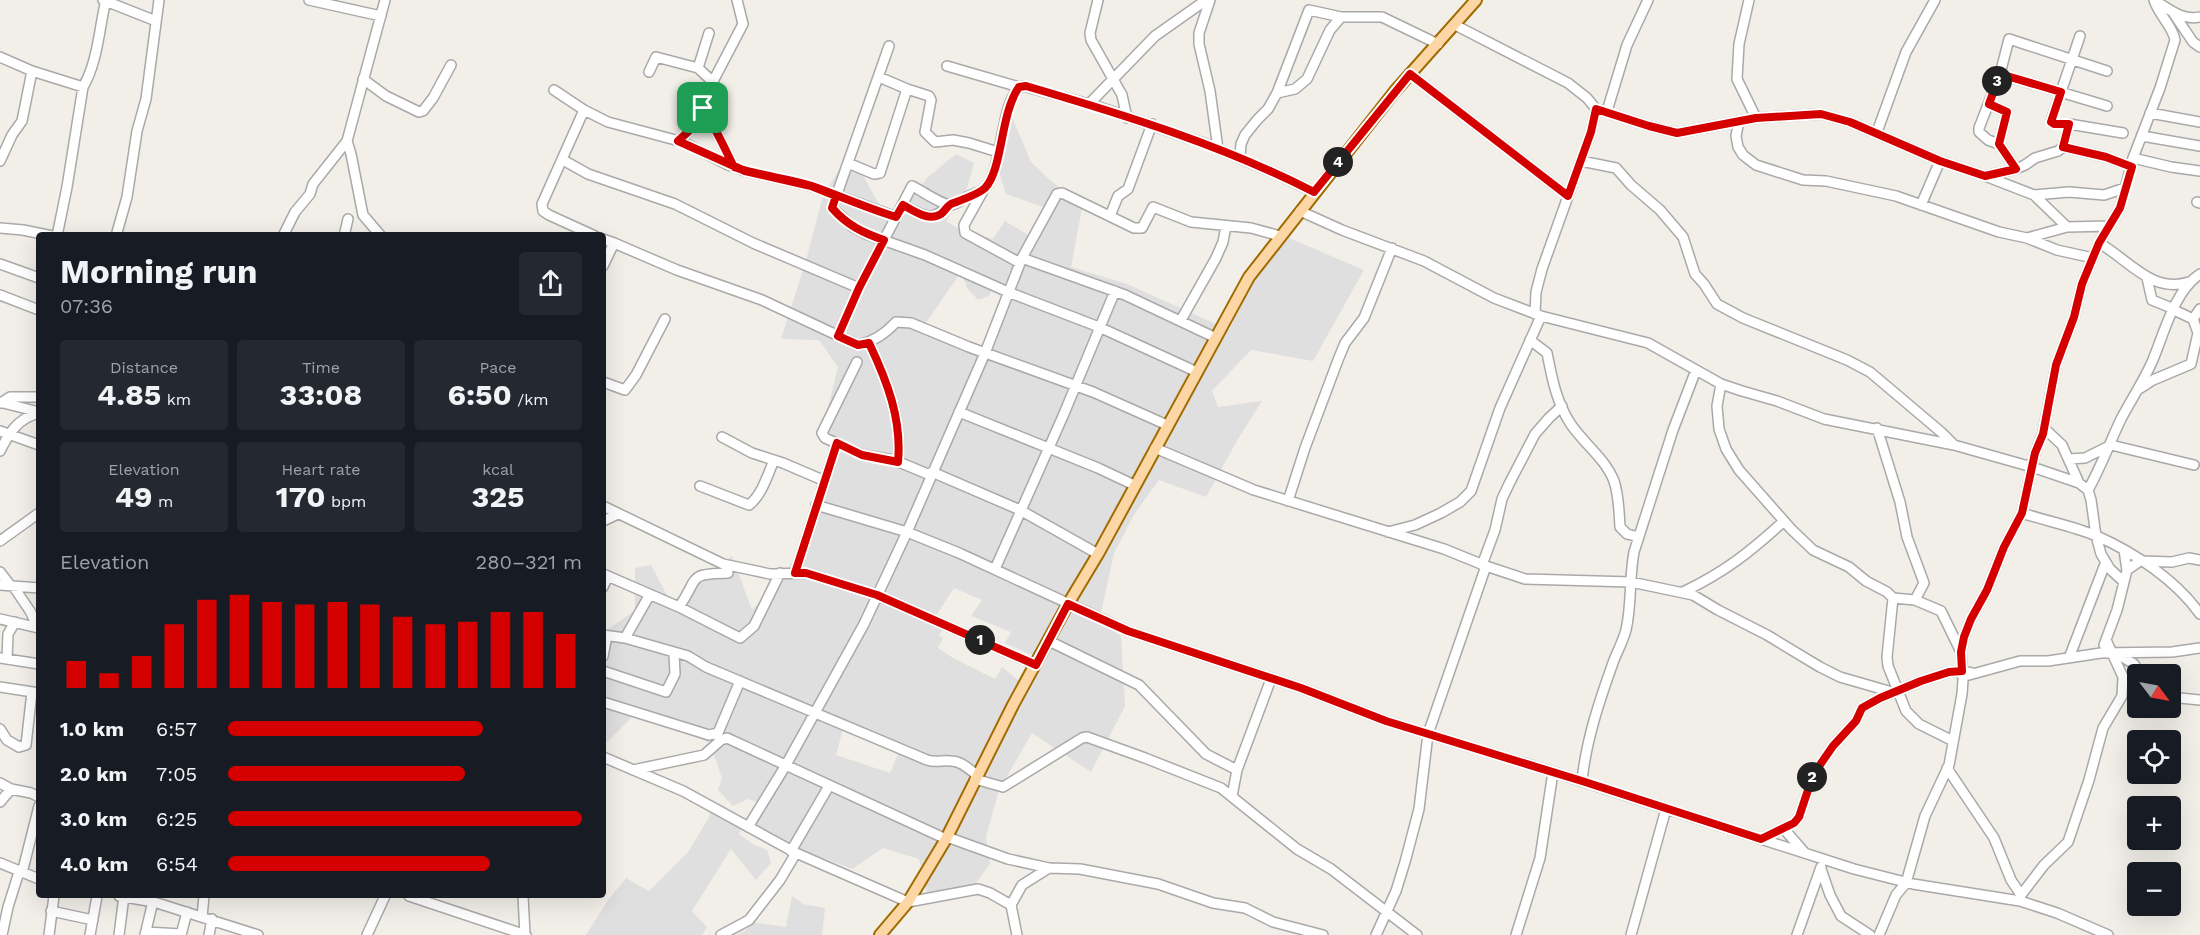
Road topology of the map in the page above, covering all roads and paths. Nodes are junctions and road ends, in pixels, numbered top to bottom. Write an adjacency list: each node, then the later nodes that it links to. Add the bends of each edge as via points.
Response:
1 (104, 0): 17 (street); 38 (street, via 95,55)
2 (159, 0): 17 (street)
3 (309, 0): 14 (street)
4 (385, 0): 14 (street)
5 (737, 0): 37 (street, via 742,24)
6 (1098, 0): 36 (street, via 1090,40)
7 (1208, 0): 36 (street, via 1155,36); 66 (street, via 1199,44)
8 (1476, 0): 18 (main road)
9 (1648, 0): 50 (street, via 1627,45)
10 (1749, 0): 53 (street, via 1739,44 1737,79)
11 (1935, 0): 58 (street, via 1906,52)
12 (1312, 5): 15 (street); 43 (street)
13 (2174, 14): 16 (street, via 2191,19); 23 (street); 51 (street, via 2154,0 2175,40)
14 (381, 16): 35 (street)
15 (1341, 17): 21 (street, via 1382,17); 43 (street, via 1330,30 1307,79 1295,89)
16 (2200, 17)
17 (156, 21): 97 (street, via 146,99)
18 (1455, 25): 21 (main road); 48 (street, via 1568,83)
19 (709, 33): 28 (street)
20 (2080, 36): 25 (street)
21 (1438, 44): 32 (main road)
22 (890, 46): 34 (street)
23 (2200, 47)
24 (0, 57): 29 (street)
25 (2072, 61): 30 (street); 33 (street, via 2009,39); 42 (street)
26 (451, 65): 35 (street, via 433,98 419,112)
27 (947, 66): 39 (street)
28 (698, 68): 31 (street, via 656,57); 37 (street)
29 (32, 71): 38 (street); 68 (street, via 22,121)
30 (2107, 71)
31 (649, 72)
32 (1410, 74): 81 (main road); 84 (street)
33 (2000, 74): 42 (street); 45 (street)
34 (879, 77): 40 (street); 74 (street)
35 (363, 79): 61 (street)
36 (1114, 79): 44 (street); 52 (street)
37 (714, 83): 47 (street)
38 (83, 87): 96 (street)
39 (1019, 87): 44 (street); 67 (street, via 1008,107)
40 (907, 89): 67 (street, via 931,100 925,132 930,139 969,143); 74 (street, via 880,173)
41 (554, 90): 49 (street)
42 (2061, 92): 46 (street); 57 (street, via 2051,122)
43 (1277, 93): 69 (street, via 1245,135)
44 (1089, 104): 52 (street)
45 (1989, 104): 63 (street, via 2007,112); 63 (street, via 1979,132)
46 (2107, 106)
47 (703, 108): 62 (street, via 692,128); 75 (street)
48 (1596, 109): 50 (street); 71 (street)
49 (584, 110): 62 (street, via 619,125); 70 (street)
50 (1607, 111): 54 (street, via 1677,133)
51 (2150, 113): 55 (street); 60 (street)
52 (1127, 118): 56 (street)
53 (1756, 118): 54 (street); 58 (street, via 1821,114)
54 (1738, 121): 87 (street, via 1738,147 1756,165 1803,180 1868,189)
55 (2200, 122)
56 (1152, 124): 66 (street); 89 (street, via 1128,189 1118,196)
57 (2069, 124): 59 (street); 65 (street)
58 (1876, 132): 72 (street)
59 (2123, 133)
60 (2142, 136): 64 (street); 73 (street)
61 (347, 141): 98 (street, via 313,184); 100 (street, via 363,215)
62 (678, 141): 75 (street)
63 (1999, 144): 76 (street)
64 (2200, 146)
65 (2063, 147): 73 (street); 76 (street)
66 (1218, 148): 69 (street)
67 (998, 152): 80 (street)
68 (1, 156)
69 (1240, 157): 81 (street)
70 (563, 160): 101 (street, via 547,191 543,211); 117 (street, via 588,174 675,204 743,239)
71 (1581, 161): 84 (street); 154 (street, via 1616,168 1660,210 1683,237 1695,274 1716,304 1870,372)
72 (1940, 161): 78 (street); 87 (street)
73 (2132, 162): 77 (street); 79 (street)
74 (848, 163): 83 (street)
75 (734, 167): 83 (street)
76 (2016, 169): 78 (street)
77 (2200, 171)
78 (1985, 176): 82 (street)
79 (2125, 188): 82 (street, via 2104,195); 93 (street, via 2120,208)
80 (984, 189): 86 (street); 112 (street, via 964,225 965,233)
81 (1314, 192): 88 (main road)
82 (2034, 195): 94 (street)
83 (836, 196): 90 (street); 106 (street, via 832,208 838,214 853,227)
84 (1568, 196): 124 (street, via 1536,292)
85 (903, 205): 86 (street, via 932,217); 86 (street, via 912,186); 90 (street)
86 (950, 205)
87 (1921, 205): 104 (street)
88 (1300, 211): 103 (main road); 109 (street)
89 (1110, 216): 92 (street, via 1142,228 1153,207 1191,222); 112 (street, via 1057,194)
90 (896, 217): 106 (street)
91 (348, 219): 99 (street)
92 (1226, 226): 103 (street); 127 (street, via 1216,258)
93 (2109, 226): 94 (street); 108 (street)
94 (2067, 227): 104 (street)
95 (0, 228): 102 (street)
96 (58, 232)
97 (117, 232)
98 (285, 232)
99 (345, 232)
100 (378, 232)
101 (587, 232)
102 (36, 233)
103 (1280, 236): 130 (main road, via 1249,277)
104 (2027, 238): 110 (street)
105 (606, 240): 107 (street)
106 (884, 240): 117 (street); 119 (street)
107 (614, 243): 111 (street); 129 (street, via 762,300)
108 (2099, 243): 110 (street); 115 (street)
109 (1392, 248): 124 (street); 170 (street, via 1364,318 1338,360)
110 (2093, 258): 149 (street, via 2056,365)
111 (606, 260)
112 (1021, 260): 118 (street); 119 (street)
113 (0, 264): 114 (street)
114 (36, 277)
115 (2151, 283): 116 (street); 122 (street, via 2152,300)
116 (2190, 283): 122 (street)
117 (859, 288): 129 (street)
118 (1115, 291): 127 (street); 128 (street)
119 (1008, 292): 128 (street); 133 (street)
120 (0, 295): 121 (street)
121 (36, 309)
122 (2174, 309): 126 (street); 140 (street)
123 (2200, 309): 126 (street)
124 (1538, 315): 131 (street); 135 (street, via 1648,344)
125 (664, 319): 137 (street, via 636,375 624,390)
126 (2193, 319): 140 (street, via 2198,333 2191,364 2152,380)
127 (1181, 320): 130 (street)
128 (1099, 327): 136 (street); 139 (street)
129 (838, 336): 132 (street, via 858,345)
130 (1216, 338): 136 (main road)
131 (1530, 340): 143 (street, via 1547,353 1552,382); 180 (street, via 1470,491 1441,513)
132 (869, 343): 133 (street, via 903,321); 161 (street, via 891,392 898,427)
133 (985, 352): 139 (street); 145 (street)
134 (857, 362): 152 (street, via 822,433)
135 (1695, 370): 138 (street); 182 (street)
136 (1197, 372): 147 (main road)
137 (606, 383)
138 (1721, 384): 148 (street, via 1824,419); 178 (street, via 1717,406 1720,438 1738,470)
139 (1075, 386): 147 (street); 157 (street)
140 (2137, 391): 155 (street)
141 (36, 397): 142 (street, via 10,397)
142 (1, 403): 144 (street)
143 (1562, 406): 182 (street, via 1572,426 1609,471 1618,499 1620,527); 189 (street, via 1535,434 1509,484)
144 (36, 411)
145 (959, 412): 157 (street); 164 (street)
146 (36, 413): 150 (street)
147 (1167, 425): 156 (main road)
148 (1877, 428): 154 (street); 205 (street, via 1924,583)
149 (2044, 428): 159 (street, via 2062,445); 163 (street)
150 (4, 433): 153 (street); 158 (street)
151 (722, 437): 160 (street)
152 (837, 443): 161 (street, via 862,455); 165 (street)
153 (36, 444)
154 (1954, 445): 163 (street)
155 (2111, 445): 159 (street, via 2085,458); 162 (street); 169 (street)
156 (1155, 447): 168 (main road); 170 (street)
157 (1049, 448): 168 (street); 173 (street)
158 (0, 451)
159 (2069, 459): 166 (street)
160 (774, 460): 165 (street); 167 (street, via 749,505)
161 (898, 462): 164 (street)
162 (2194, 465)
163 (2032, 467): 166 (street); 174 (street)
164 (931, 473): 173 (street); 179 (street)
165 (825, 481): 171 (street)
166 (2079, 483): 169 (street)
167 (700, 486)
168 (1134, 486): 185 (main road)
169 (2088, 490): 181 (street)
170 (1288, 501): 180 (street)
171 (816, 506): 179 (street); 195 (street)
172 (606, 508): 175 (street)
173 (1020, 510): 185 (street); 190 (street)
174 (2022, 513): 181 (street); 218 (street, via 1971,619)
175 (618, 514): 177 (street); 194 (street, via 723,564)
176 (36, 516): 183 (street)
177 (606, 520)
178 (1784, 521): 201 (street, via 1739,561); 204 (street, via 1813,550 1849,567)
179 (907, 532): 190 (street); 202 (street)
180 (1387, 532): 189 (street)
181 (2096, 536): 184 (street); 188 (street)
182 (1639, 537): 197 (street)
183 (0, 541)
184 (2124, 550): 187 (street); 191 (street)
185 (1098, 554): 206 (main road)
186 (2200, 560): 187 (street)
187 (2140, 561): 191 (street); 208 (street, via 2178,587)
188 (2105, 564): 198 (street); 223 (street)
189 (1484, 566): 197 (street, via 1525,579); 239 (street)
190 (995, 569): 206 (street)
191 (2127, 570): 198 (street)
192 (0, 572): 199 (street)
193 (728, 573): 207 (street, via 700,574)
194 (780, 573): 195 (street); 207 (street, via 754,626 740,638)
195 (795, 573): 202 (street)
196 (606, 575): 203 (street)
197 (1631, 582): 201 (street); 248 (street, via 1625,633 1593,728)
198 (2124, 582): 215 (street)
199 (7, 585): 200 (street); 211 (street)
200 (36, 588)
201 (1683, 592): 232 (street, via 1840,677)
202 (877, 595): 226 (street); 237 (street)
203 (649, 596): 207 (street); 214 (street)
204 (1893, 598): 205 (street); 232 (street, via 1887,657)
205 (1915, 600): 218 (street, via 1942,612)
206 (1068, 604): 216 (main road); 229 (street, via 1128,631)
207 (679, 608)
208 (2200, 614)
209 (0, 619): 210 (street)
210 (15, 622): 212 (street); 222 (street, via 8,634)
211 (36, 622)
212 (36, 627)
213 (606, 635): 214 (street)
214 (626, 638): 221 (street)
215 (2106, 640): 219 (street); 220 (street)
216 (1049, 641): 226 (main road); 245 (street, via 1139,685 1206,754)
217 (2200, 648): 220 (street)
218 (1961, 652): 228 (street)
219 (2101, 653): 220 (street); 223 (street)
220 (2117, 653): 225 (street); 277 (street, via 2123,690 2106,719 2070,839 2044,865)
221 (674, 654): 227 (street, via 675,674 666,692); 230 (street, via 688,656)
222 (4, 658): 224 (street)
223 (2069, 658): 228 (street, via 2020,661)
224 (36, 663)
225 (2134, 664)
226 (1036, 665): 247 (main road)
227 (606, 672)
228 (1966, 675): 232 (street, via 1949,672); 240 (street)
229 (1271, 679): 239 (street); 245 (street)
230 (740, 681): 236 (street, via 718,733 709,735); 237 (street)
231 (0, 687): 233 (street)
232 (1895, 691): 240 (street, via 1913,719); 258 (street, via 1862,708 1813,775 1799,817)
233 (36, 693): 238 (street, via 26,745 19,747)
234 (2181, 698): 235 (street)
235 (2200, 700)
236 (606, 703)
237 (815, 713): 242 (street); 247 (street, via 934,762 960,763)
238 (0, 729)
239 (1428, 735): 246 (street); 282 (street, via 1419,809 1396,891)
240 (1953, 741): 243 (street)
241 (606, 758): 244 (street)
242 (786, 765): 244 (street, via 727,738 704,755); 250 (street); 257 (street)
243 (1947, 768): 269 (street, via 1925,816); 277 (street, via 2000,847)
244 (633, 770): 257 (street, via 683,791)
245 (1237, 770): 253 (street)
246 (1553, 772): 248 (street); 302 (street, via 1540,858)
247 (976, 777): 253 (street, via 1003,787 1087,737 1221,788); 259 (main road)
248 (1582, 781): 255 (street)
249 (0, 783): 251 (street)
250 (829, 786): 259 (street); 261 (street)
251 (11, 789): 252 (street); 254 (street)
252 (36, 796)
253 (1232, 796): 282 (street, via 1297,849 1331,869)
254 (0, 802)
255 (1666, 809): 260 (street); 303 (street)
256 (36, 817): 267 (street)
257 (748, 828): 261 (street)
258 (1784, 830): 260 (street); 262 (street)
259 (947, 838): 265 (street); 279 (main road)
260 (1761, 839): 262 (street)
261 (794, 852): 279 (street); 296 (street, via 780,880 749,920)
262 (1806, 853): 263 (street)
263 (1824, 859): 266 (street); 269 (street)
264 (0, 863): 267 (street)
265 (1049, 868): 280 (street, via 1022,885); 299 (street, via 1080,869 1158,884)
266 (1821, 869): 304 (street); 305 (street, via 1841,915)
267 (21, 872): 268 (street); 289 (street)
268 (36, 878)
269 (1906, 883): 277 (street); 306 (street)
270 (54, 898): 281 (street)
271 (98, 898): 285 (street)
272 (125, 898): 291 (street)
273 (204, 898): 284 (street)
274 (384, 898): 295 (street)
275 (415, 898): 288 (street)
276 (523, 898): 288 (street)
277 (2020, 898): 307 (street)
278 (154, 900): 283 (street); 286 (street)
279 (908, 902): 280 (street, via 978,889); 297 (main road)
280 (1011, 905): 298 (street)
281 (51, 910): 285 (street); 290 (street)
282 (1386, 911): 300 (street); 301 (street)
283 (187, 912): 284 (street); 292 (street)
284 (207, 918): 293 (street); 294 (street)
285 (93, 920): 287 (street)
286 (145, 933): 292 (street)
287 (93, 934)
288 (522, 934)
289 (2, 935)
290 (49, 935)
291 (119, 935)
292 (181, 935)
293 (209, 935)
294 (258, 935)
295 (367, 935)
296 (721, 935)
297 (880, 935)
298 (1017, 935)
299 (1323, 935)
300 (1376, 935)
301 (1416, 935)
302 (1516, 935)
303 (1632, 935)
304 (1797, 935)
305 (1870, 935)
306 (1879, 935)
307 (2108, 935)

